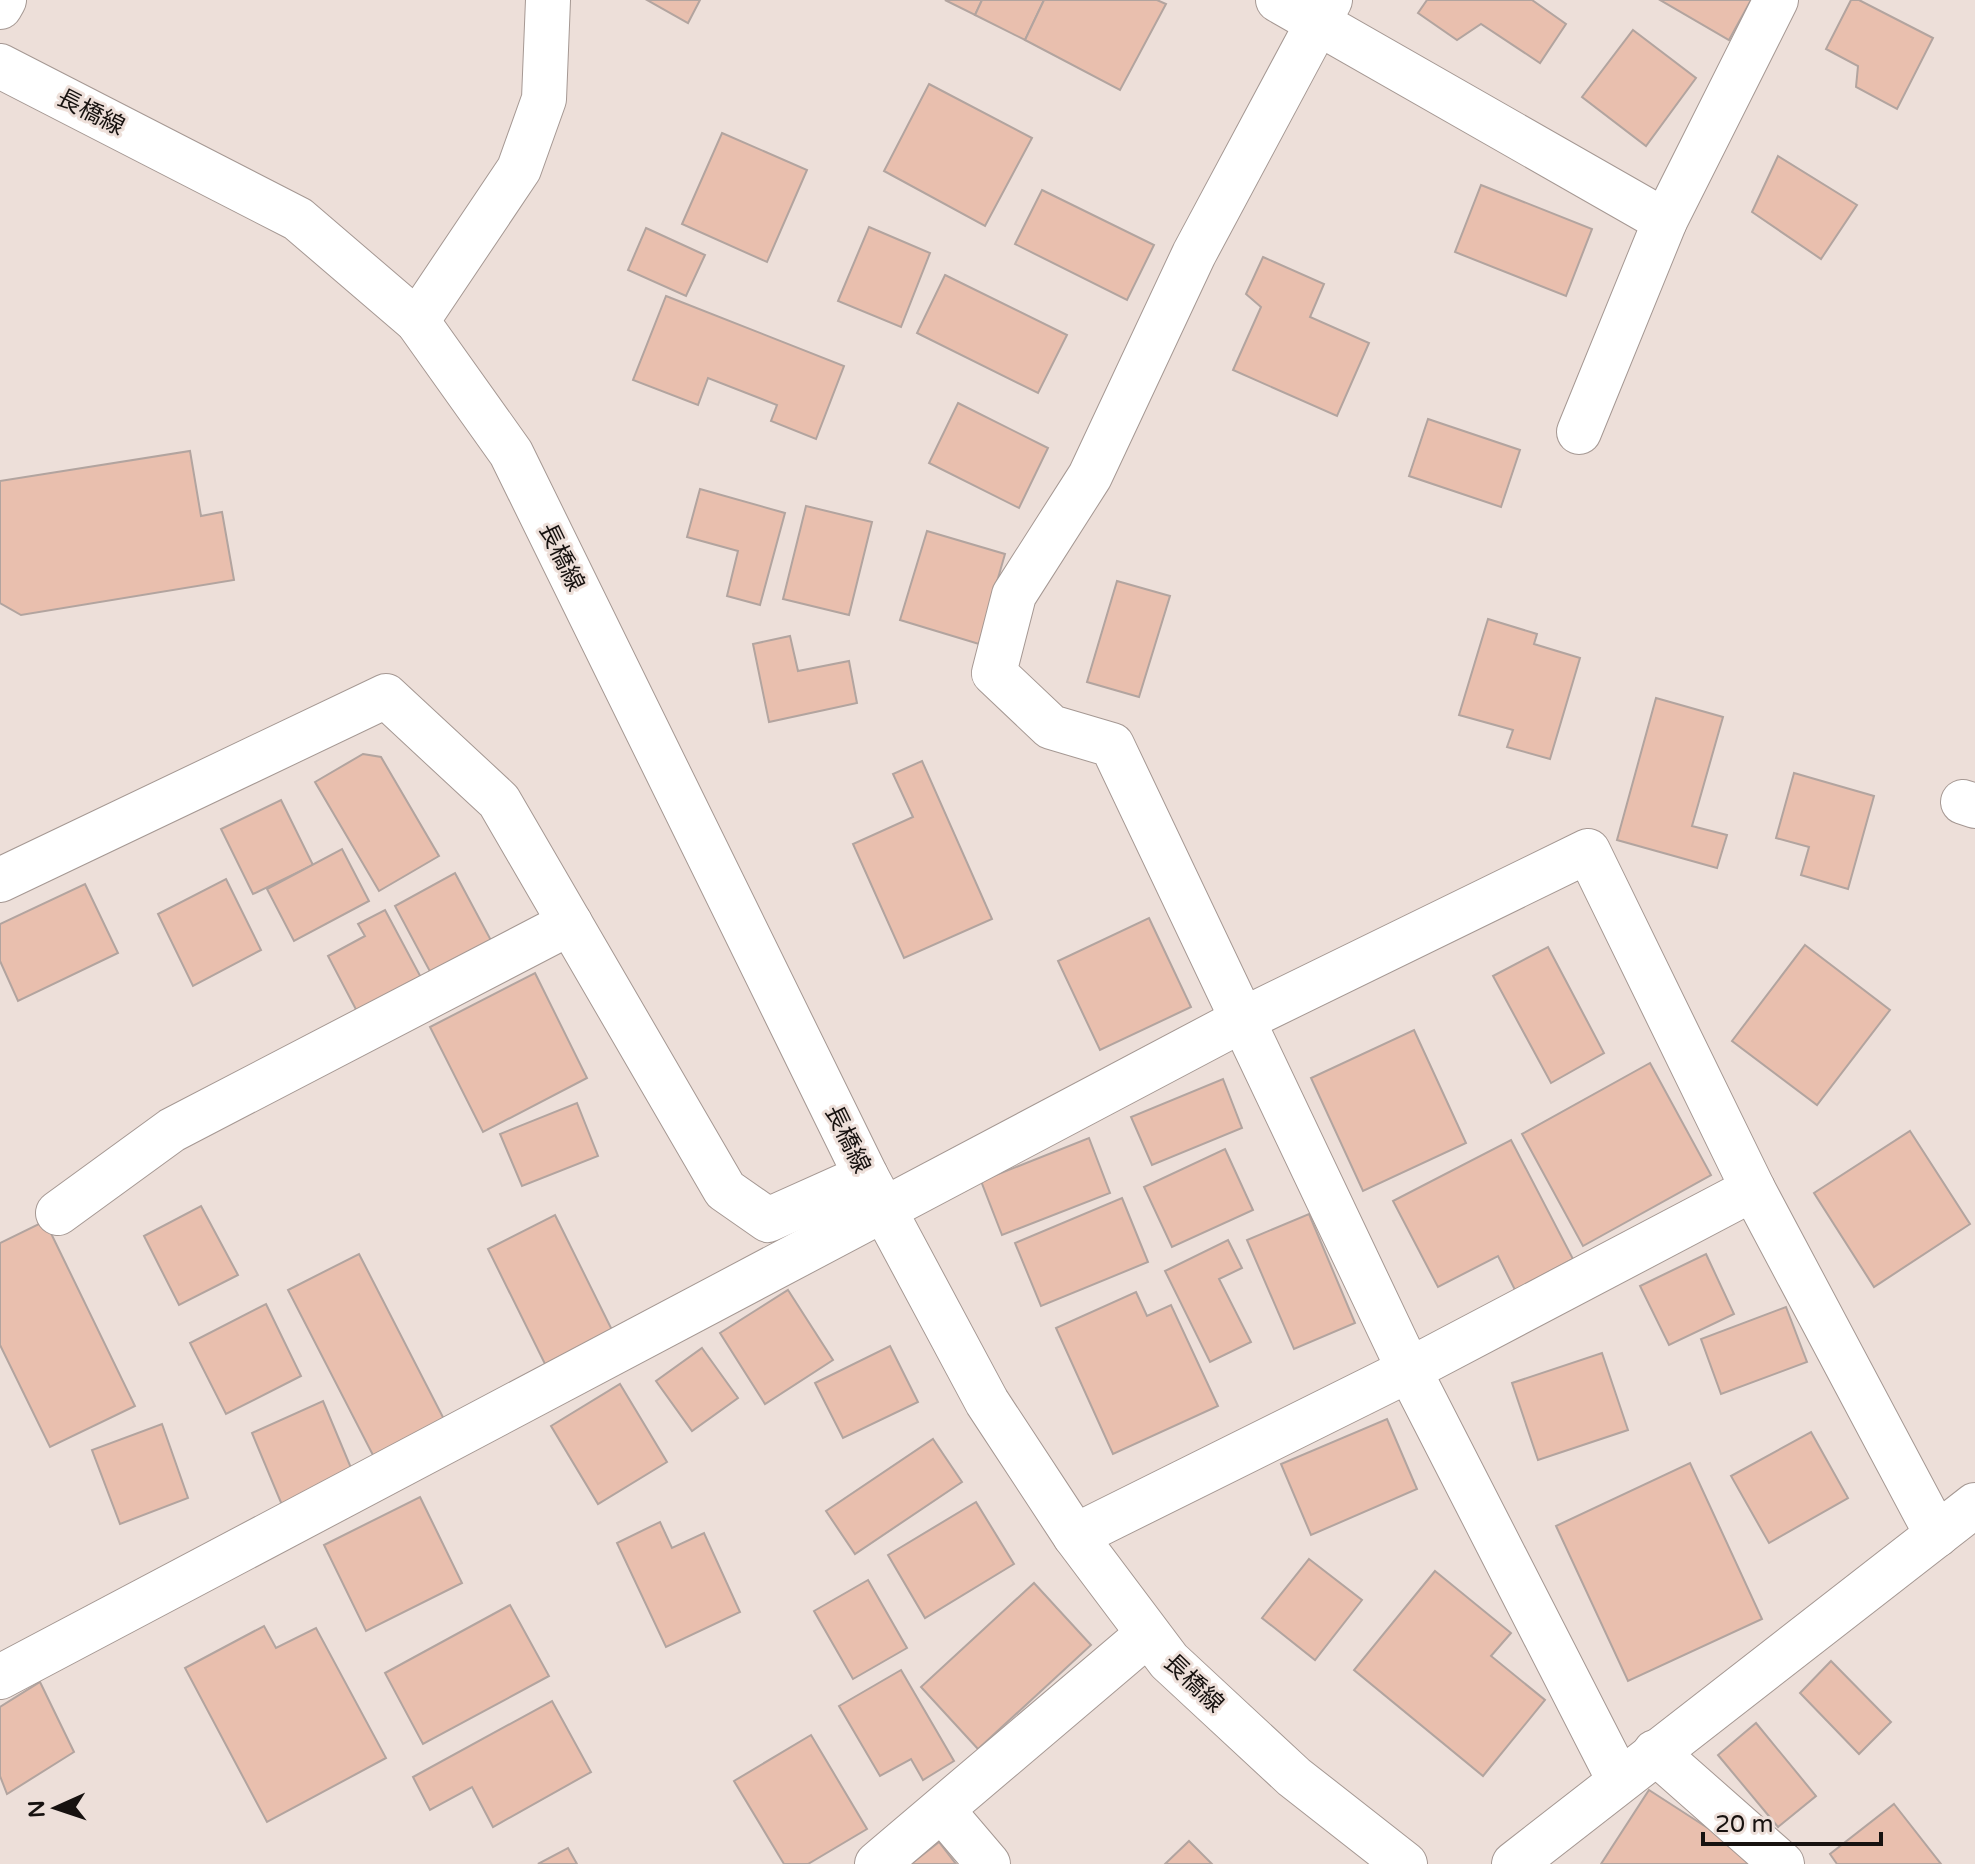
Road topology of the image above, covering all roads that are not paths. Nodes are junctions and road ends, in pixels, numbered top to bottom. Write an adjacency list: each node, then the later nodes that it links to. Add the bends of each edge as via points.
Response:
1 (4, 0): 5 (street)
2 (548, 0): 9 (street, via 544,99 519,169)
3 (1278, 0): 6 (street)
4 (1776, 0): 8 (street)
5 (0, 7)
6 (1324, 12): 8 (street); 13 (street, via 1194,254 1090,476 1014,595 994,673 1051,727 1112,745)
7 (0, 66): 9 (street, 長橋線, via 298,219)
8 (1665, 221): 10 (street)
9 (417, 321): 15 (street, 長橋線, via 511,453)
10 (1579, 432)
11 (0, 880): 12 (street, via 386,696 499,801)
12 (570, 923): 15 (street, via 725,1190 768,1220); 16 (street, via 172,1130)
13 (1244, 1019): 14 (street, via 1588,851); 15 (street); 17 (street)
14 (1753, 1189): 17 (street); 19 (street)
15 (875, 1192): 20 (street, 長橋線, via 987,1402); 22 (street)
16 (58, 1213)
17 (1409, 1370): 20 (street); 24 (street)
18 (1975, 1505): 19 (street)
19 (1937, 1535): 23 (street)
20 (1075, 1536): 21 (street, 長橋線)
21 (1148, 1634): 25 (street); 28 (street, 長橋線, via 1169,1661 1294,1777)
22 (0, 1677)
23 (1655, 1752): 24 (street); 30 (street)
24 (1619, 1780): 29 (street)
25 (942, 1810): 26 (street); 27 (street)
26 (877, 1864)
27 (988, 1864)
28 (1405, 1864)
29 (1514, 1864)
30 (1782, 1864)

